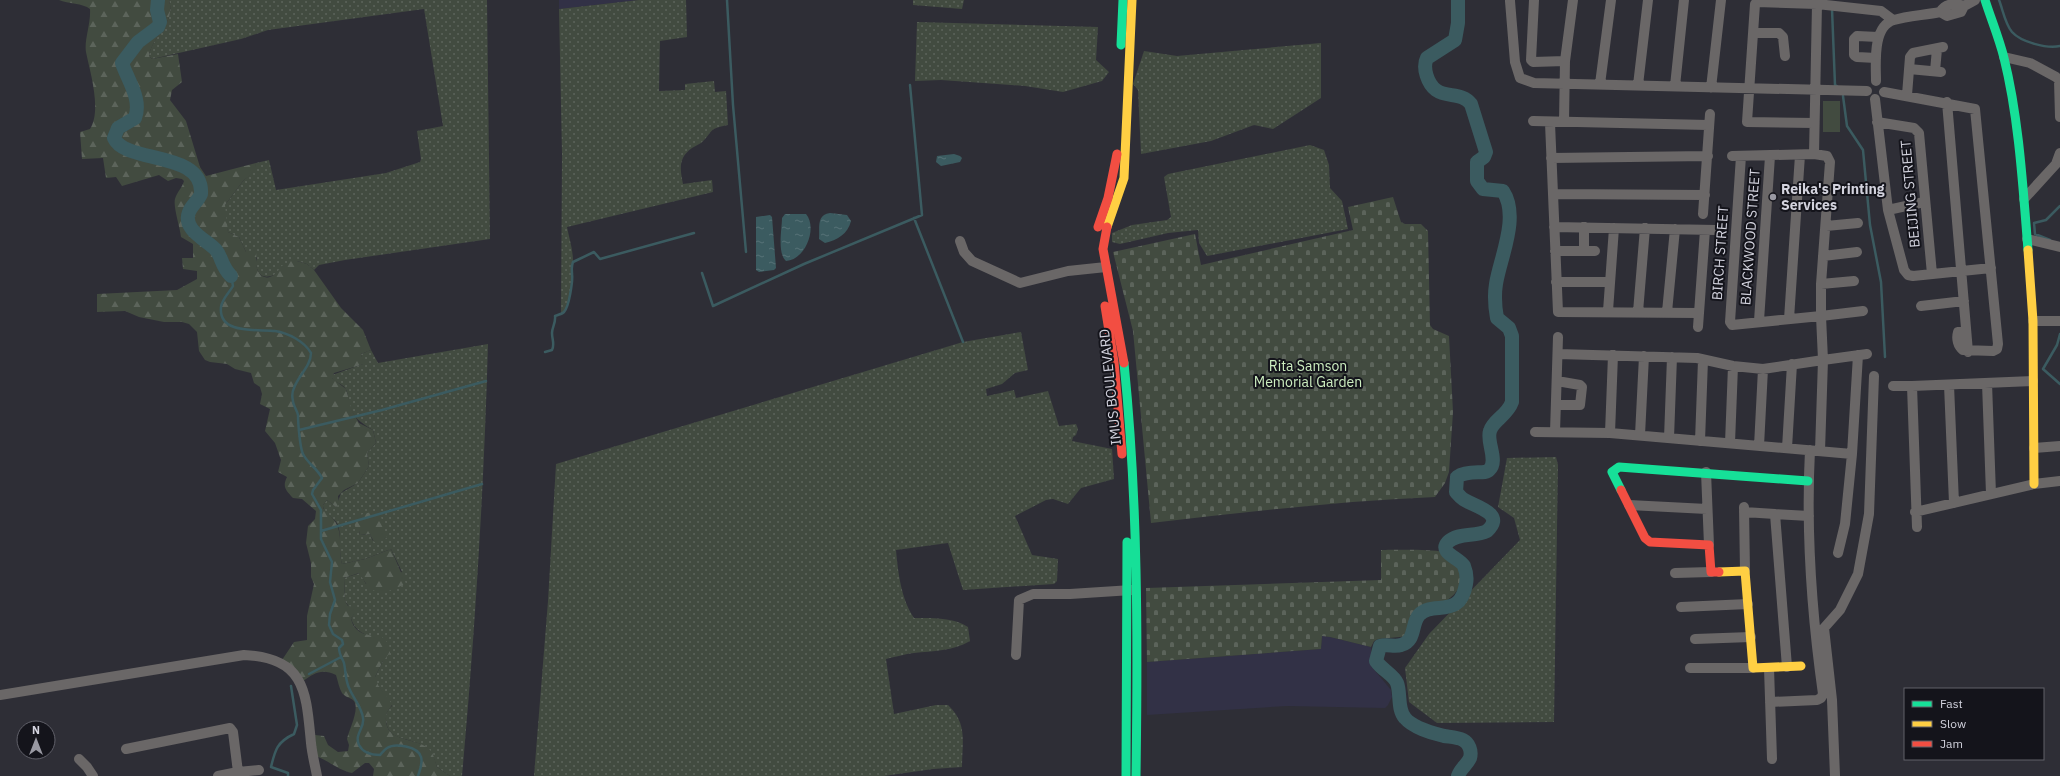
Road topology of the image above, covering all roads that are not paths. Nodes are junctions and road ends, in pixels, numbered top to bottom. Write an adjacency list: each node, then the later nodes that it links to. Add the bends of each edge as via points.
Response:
1 (1123, 0): 71 (main road, IMUS BOULEVARD, via 1117,155 1108,198 1094,240)
2 (1132, 0): 71 (main road, IMUS BOULEVARD, via 1124,178 1117,205 1104,237)
3 (1534, 0): 19 (street, via 1531,60)
4 (1572, 0): 19 (street)
5 (1611, 0): 23 (street)
6 (1648, 0): 24 (street)
7 (1684, 0): 25 (street)
8 (1721, 0): 26 (street)
9 (1975, 0): 13 (street, via 1964,6 1950,5 1940,12)
10 (1985, 0): 17 (main road)
11 (1510, 1): 22 (street, via 1515,62 1520,78 1534,83)
12 (1817, 4): 13 (street, via 1881,11); 14 (street, via 1756,2); 28 (street)
13 (1893, 20): 15 (street, via 1879,32)
14 (1754, 33): 16 (street, via 1779,33 1783,37); 27 (street)
15 (1878, 37): 18 (street); 18 (street, via 1857,36 1854,39 1854,55)
16 (1785, 56)
17 (2004, 57): 35 (street, via 2030,63 2056,76 2059,80); 50 (main road)
18 (1876, 58): 21 (street)
19 (1565, 61): 22 (street)
20 (1909, 68): 20 (street, via 1913,53 1940,48 1938,71); 31 (street)
21 (1876, 81): 29 (street, via 1868,86); 30 (street, via 1881,83)
22 (1564, 84): 23 (street); 37 (street)
23 (1600, 84): 24 (street)
24 (1638, 85): 25 (street)
25 (1675, 86): 26 (street)
26 (1711, 88): 27 (street)
27 (1750, 89): 28 (street); 40 (street, via 1748,123)
28 (1816, 89): 29 (street); 40 (street)
29 (1867, 91): 32 (street, via 1869,96)
30 (1884, 92): 31 (street); 32 (street, via 1881,97)
31 (1907, 95): 33 (street)
32 (1875, 99): 38 (street)
33 (1947, 102): 72 (street, via 1975,109); 73 (street)
34 (1710, 114): 41 (street)
35 (2060, 117)
36 (1533, 121): 39 (street)
37 (1564, 122): 39 (street); 41 (street)
38 (1877, 122): 51 (street, BEIJING STREET, via 1917,130); 52 (street)
39 (1550, 123): 47 (street)
40 (1814, 123): 43 (street)
41 (1708, 125): 45 (street)
42 (2060, 153): 50 (street, via 2056,164)
43 (1814, 154): 44 (street); 55 (street, via 1827,156 1830,162)
44 (1800, 155): 46 (street); 87 (street)
45 (1708, 156): 47 (street); 49 (street)
46 (1770, 156): 88 (street, BLACKWOOD STREET); 88 (street, BIRCH STREET, via 1736,156 1730,322 1732,325)
47 (1551, 158): 48 (street)
48 (1552, 194): 49 (street); 56 (street)
49 (1705, 195): 53 (street)
50 (2024, 200): 63 (main road)
51 (1924, 202): 52 (street); 74 (street, BEIJING STREET)
52 (1888, 210): 74 (street, via 1904,270 1913,276)
53 (1703, 214)
54 (1858, 223): 55 (street)
55 (1826, 226): 70 (street)
56 (1554, 227): 57 (street); 66 (street)
57 (1584, 227): 58 (street); 67 (street)
58 (1614, 228): 59 (street); 76 (street)
59 (1645, 228): 60 (street); 83 (street)
60 (1675, 229): 61 (street); 84 (street)
61 (1705, 230): 62 (street); 85 (street)
62 (1716, 230)
63 (2027, 239): 65 (street); 89 (main road)
64 (960, 241): 71 (street, via 964,252 972,261 1020,283 1068,270)
65 (2060, 247)
66 (1555, 251): 67 (street); 75 (street)
67 (1584, 251): 68 (street)
68 (1595, 251)
69 (1857, 252): 70 (street)
70 (1823, 256): 78 (street)
71 (1102, 267): 99 (main road, IMUS BOULEVARD); 100 (main road, IMUS BOULEVARD)
72 (1991, 268): 73 (street); 79 (street, via 1997,349 1968,352)
73 (1961, 271): 74 (street); 79 (street)
74 (1932, 274)
75 (1556, 282): 76 (street); 82 (street, via 1559,314)
76 (1610, 282): 82 (street)
77 (1854, 282): 78 (street)
78 (1821, 284): 86 (street)
79 (1964, 301): 80 (street)
80 (1922, 306)
81 (1863, 311): 86 (street)
82 (1608, 312): 83 (street)
83 (1638, 312): 84 (street)
84 (1667, 312): 85 (street)
85 (1698, 313): 91 (street)
86 (1820, 316): 87 (street); 98 (street)
87 (1789, 319): 88 (street)
88 (1759, 321)
89 (2033, 321): 90 (street); 106 (main road)
90 (2060, 321)
91 (1698, 327)
92 (1558, 337): 93 (street)
93 (1558, 354): 94 (street); 105 (street)
94 (1613, 355): 95 (street); 114 (street)
95 (1644, 356): 96 (street); 115 (street)
96 (1672, 357): 97 (street); 116 (street)
97 (1703, 360): 102 (street); 117 (street)
98 (1823, 360): 101 (street); 123 (street); 124 (street, via 1862,355)
99 (1124, 361): 100 (main road); 142 (main road, IMUS BOULEVARD, via 1137,554)
100 (1114, 362): 142 (main road, IMUS BOULEVARD)
101 (1792, 364): 103 (street); 121 (street)
102 (1733, 366): 103 (street); 118 (street)
103 (1763, 369): 119 (street)
104 (1874, 376): 165 (street, via 1869,514 1858,574 1840,610 1824,628 1832,700)
105 (1557, 381): 111 (street); 111 (street, via 1582,387 1580,405)
106 (2033, 381): 107 (street); 122 (main road)
107 (1987, 383): 108 (street); 129 (street)
108 (1949, 385): 110 (street); 130 (street)
109 (1893, 386): 110 (street)
110 (1912, 386): 133 (street)
111 (1556, 405): 113 (street)
112 (1535, 432): 113 (street)
113 (1555, 432): 114 (street)
114 (1610, 433): 115 (street)
115 (1640, 435): 116 (street)
116 (1669, 438): 117 (street)
117 (1700, 441): 118 (street)
118 (1730, 443): 119 (street)
119 (1759, 446): 121 (street)
120 (2060, 446): 122 (street)
121 (1787, 448): 123 (street)
122 (2034, 448): 128 (main road)
123 (1815, 450): 124 (street); 126 (street)
124 (1852, 454): 138 (street, via 1845,524)
125 (1706, 472): 126 (main road); 131 (main road, via 1619,467 1614,469 1612,472); 132 (street)
126 (1808, 481): 135 (street)
127 (2060, 481): 128 (street)
128 (2034, 484): 129 (street)
129 (1992, 494): 130 (street)
130 (1954, 503): 133 (street)
131 (1629, 505): 132 (street); 137 (main road, via 1645,538 1650,542)
132 (1708, 509): 137 (street)
133 (1915, 512): 136 (street)
134 (1775, 514): 135 (street); 139 (street, via 1744,509); 152 (street)
135 (1809, 516): 154 (street, via 1816,641 1823,694 1817,700)
136 (1917, 527)
137 (1709, 545): 140 (main road)
138 (1838, 553)
139 (1745, 571): 140 (main road); 143 (main road)
140 (1711, 572): 141 (street)
141 (1675, 573)
142 (1132, 590): 147 (street, via 1033,594 1019,600); 163 (main road, IMUS BOULEVARD); 164 (main road, IMUS BOULEVARD)
143 (1748, 604): 144 (street); 145 (main road)
144 (1681, 607)
145 (1751, 636): 146 (street); 150 (main road)
146 (1695, 638)
147 (1016, 655)
148 (1801, 666): 152 (main road)
149 (1690, 668): 150 (street)
150 (1753, 668): 151 (main road)
151 (1769, 668): 152 (main road); 154 (street)
152 (1787, 668)
153 (0, 695): 162 (street, via 244,655 268,658 290,668 305,692)
154 (1770, 702): 157 (street)
155 (126, 749): 159 (street, via 229,728 233,732)
156 (79, 759): 160 (street)
157 (1772, 759)
158 (259, 770): 159 (street)
159 (238, 772): 161 (street)
160 (93, 776)
161 (218, 776)
162 (317, 776)
163 (1126, 776)
164 (1136, 776)
165 (1834, 776)

